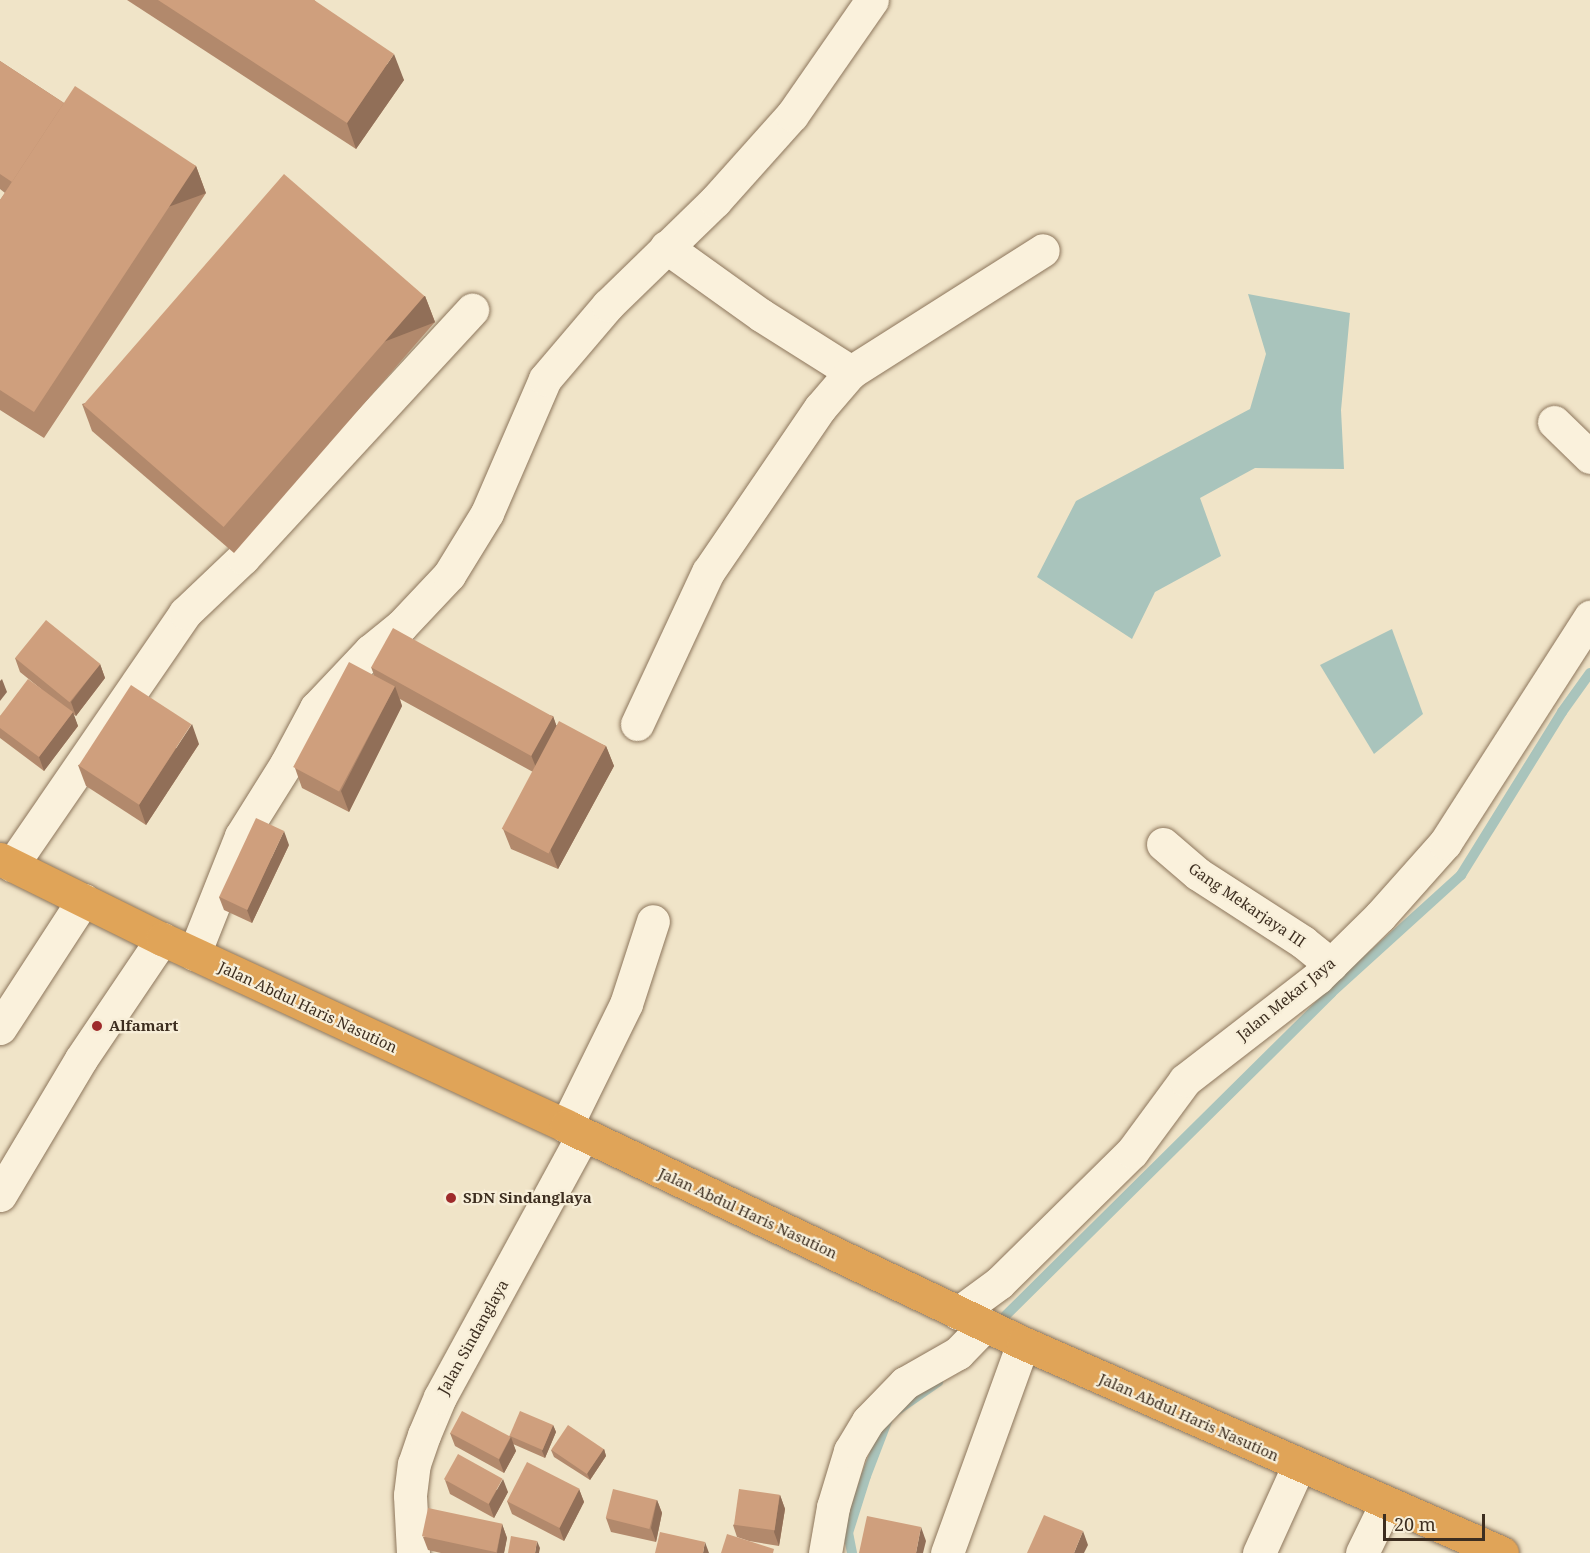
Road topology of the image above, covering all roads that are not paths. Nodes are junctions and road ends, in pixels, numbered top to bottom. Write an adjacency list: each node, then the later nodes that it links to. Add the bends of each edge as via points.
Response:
1 (872, 0): 2 (street, via 792,115 715,201)
2 (666, 247): 5 (street, via 761,315); 15 (street, via 608,305 545,379 487,513 449,575 316,708 241,836)
3 (1043, 250): 5 (street)
4 (472, 310): 11 (street, via 243,558 184,613)
5 (851, 372): 9 (street, via 820,408 708,572)
6 (1554, 422): 7 (street)
7 (1590, 457)
8 (1590, 617): 16 (street, Jalan Mekar Jaya, via 1445,843)
9 (637, 724)
10 (1163, 844): 16 (street, Gang Mekarjaya III, via 1198,874 1303,942)
11 (6, 862): 12 (highway, Jalan Abdul Haris Nasution)
12 (83, 900): 14 (highway, Jalan Abdul Haris Nasution); 17 (street)
13 (653, 921): 18 (street, Jalan Sindanglaya, via 626,1004)
14 (162, 939): 15 (highway, Jalan Abdul Haris Nasution); 19 (street, via 81,1059)
15 (194, 954): 18 (highway, Jalan Abdul Haris Nasution)
16 (1330, 965): 20 (street, Jalan Mekar Jaya, via 1185,1080 1132,1152 999,1283)
17 (0, 1028)
18 (574, 1131): 20 (highway, Jalan Abdul Haris Nasution); 24 (street, Jalan Sindanglaya, via 424,1435 414,1464 410,1495)
19 (0, 1195)
20 (973, 1319): 21 (highway, Jalan Abdul Haris Nasution); 25 (street, Jalan Mekar Jaya, via 958,1353 905,1383 868,1421 850,1451 832,1507)
21 (1020, 1342): 22 (highway, Jalan Abdul Haris Nasution); 26 (street)
22 (1299, 1466): 23 (highway, Jalan Abdul Haris Nasution); 27 (street)
23 (1386, 1504): 28 (street); 29 (highway, Jalan Abdul Haris Nasution)
24 (413, 1553)
25 (825, 1553)
26 (947, 1553)
27 (1259, 1553)
28 (1362, 1553)
29 (1502, 1553)

